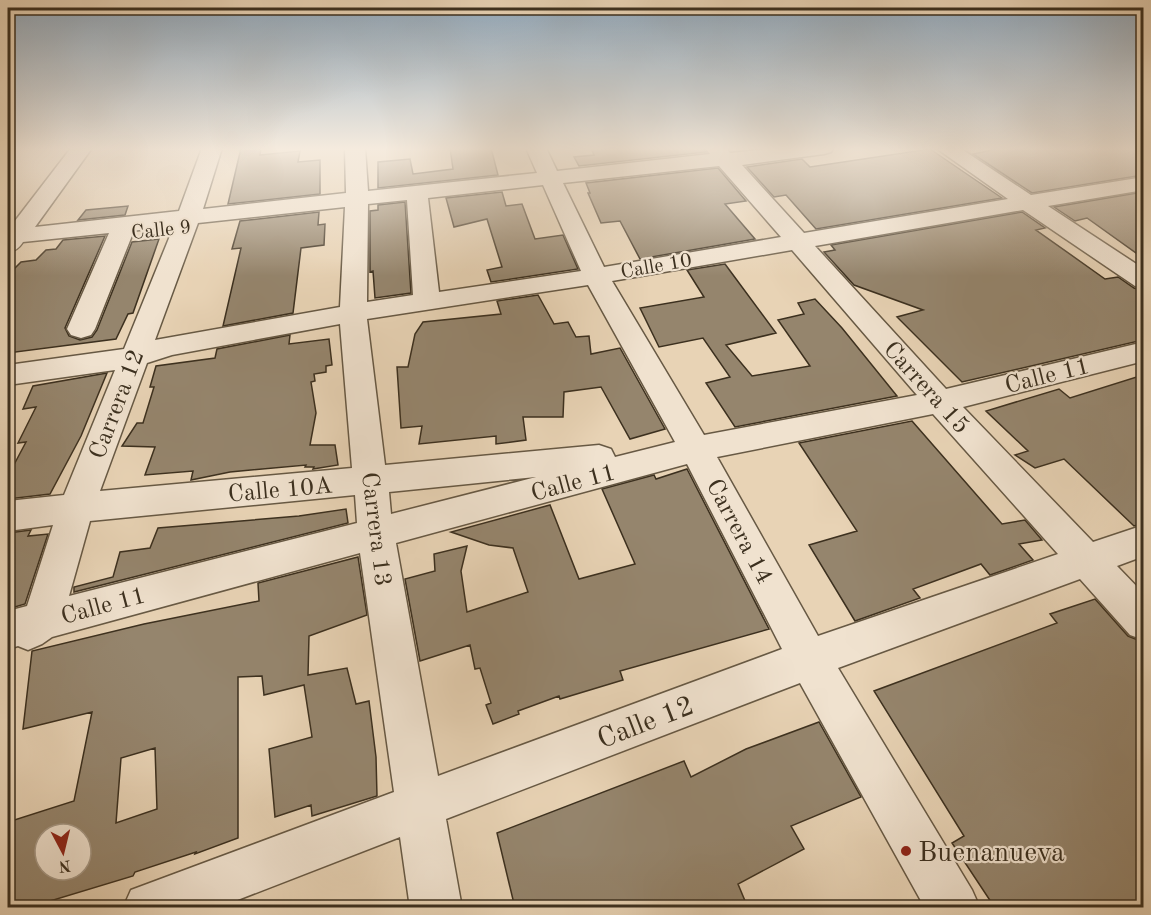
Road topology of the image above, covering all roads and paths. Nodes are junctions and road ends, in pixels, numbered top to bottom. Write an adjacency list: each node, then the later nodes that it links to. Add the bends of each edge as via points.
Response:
1 (49, 191): 15 (street)
2 (197, 191): 13 (street, Carrera 12)
3 (357, 191): 11 (street, Carrera 13)
4 (430, 191): 11 (street, Calle 9)
5 (459, 191): 10 (street, Calle 9)
6 (555, 191): 17 (street, Carrera 14)
7 (753, 191): 16 (street, Carrera 15)
8 (1009, 191): 12 (street)
9 (1098, 191): 12 (street, Calle 10)
10 (418, 200): 11 (street, Calle 9); 19 (street)
11 (357, 203): 13 (street, Calle 9); 20 (street, Carrera 13)
12 (1027, 203): 16 (street, Calle 10); 18 (street)
13 (187, 221): 14 (street, Calle 9); 15 (street, Calle 9); 22 (street, Carrera 12)
14 (122, 233): 15 (street, Calle 9); 21 (street)
15 (10, 241)
16 (795, 242): 17 (street, Calle 10); 26 (street, Carrera 15)
17 (596, 276): 19 (street, Calle 10); 27 (street, Carrera 14)
18 (1143, 281)
19 (427, 302): 20 (street, Calle 10)
20 (353, 313): 22 (street, Calle 10); 28 (street, Carrera 13)
21 (81, 330)
22 (136, 351): 24 (street, Calle 10); 25 (street); 29 (street, Carrera 12)
23 (1143, 351): 26 (street, Calle 11)
24 (8, 358)
25 (8, 375)
26 (940, 402): 27 (street, Calle 11); 33 (street, Carrera 15)
27 (696, 449): 28 (street, Calle 10A); 31 (street, Calle 11); 37 (street, Carrera 14)
28 (371, 481): 29 (street, Calle 10A); 31 (street, Carrera 13)
29 (76, 508): 30 (street, Calle 10A); 35 (street, Carrera 12)
30 (8, 516)
31 (376, 535): 35 (street, Calle 11); 38 (street, Carrera 13)
32 (1143, 540): 33 (street, Calle 12)
33 (1087, 560): 34 (street, Carrera 15); 37 (street, Calle 12)
34 (1143, 622)
35 (25, 626): 36 (street)
36 (8, 647)
37 (808, 659): 38 (street, Calle 12); 41 (street, Carrera 14)
38 (420, 807): 39 (street, Calle 12); 40 (street, Carrera 13)
39 (149, 908)
40 (436, 908)
41 (954, 908)

